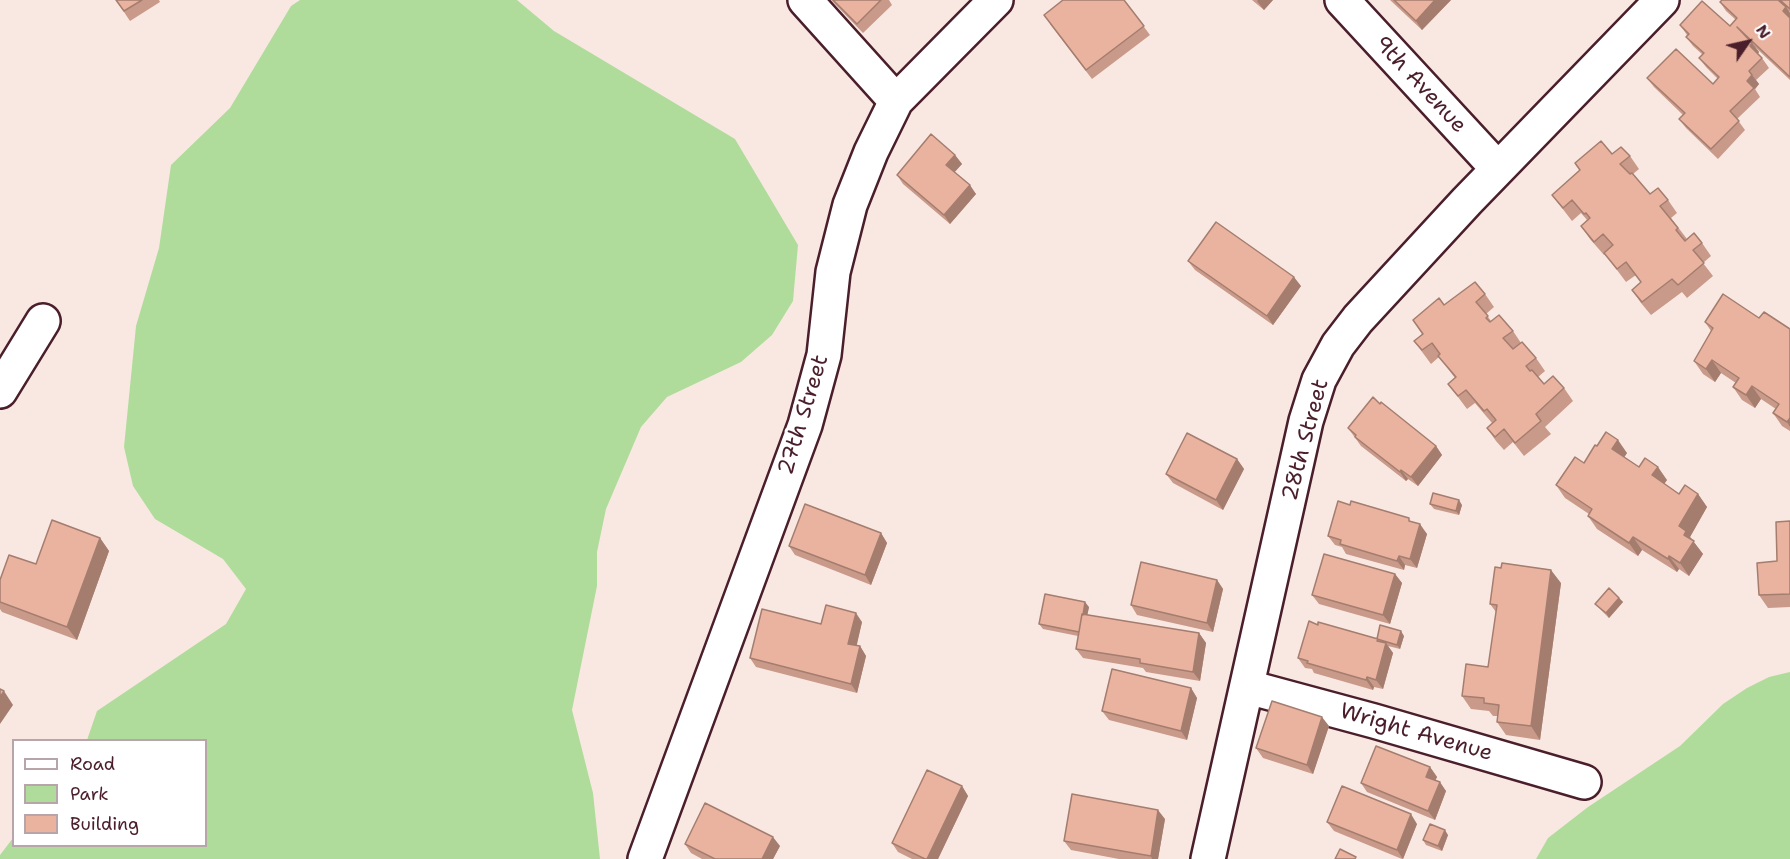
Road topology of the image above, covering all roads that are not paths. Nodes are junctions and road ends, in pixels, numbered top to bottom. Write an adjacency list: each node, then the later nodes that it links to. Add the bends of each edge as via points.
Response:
1 (805, 0): 5 (street)
2 (996, 0): 5 (street, 27th Street)
3 (1342, 0): 6 (street, 9th Avenue)
4 (1662, 0): 6 (street, 28th Street)
5 (896, 101): 11 (street, 27th Street, via 850,205 833,272 824,355 805,425)
6 (1498, 169): 9 (street, 28th Street, via 1358,319 1319,380 1306,421)
7 (43, 321): 8 (street)
8 (0, 391)
9 (1248, 687): 10 (street, Wright Avenue); 12 (street, 28th Street)
10 (1584, 782)
11 (645, 859)
12 (1208, 859)

